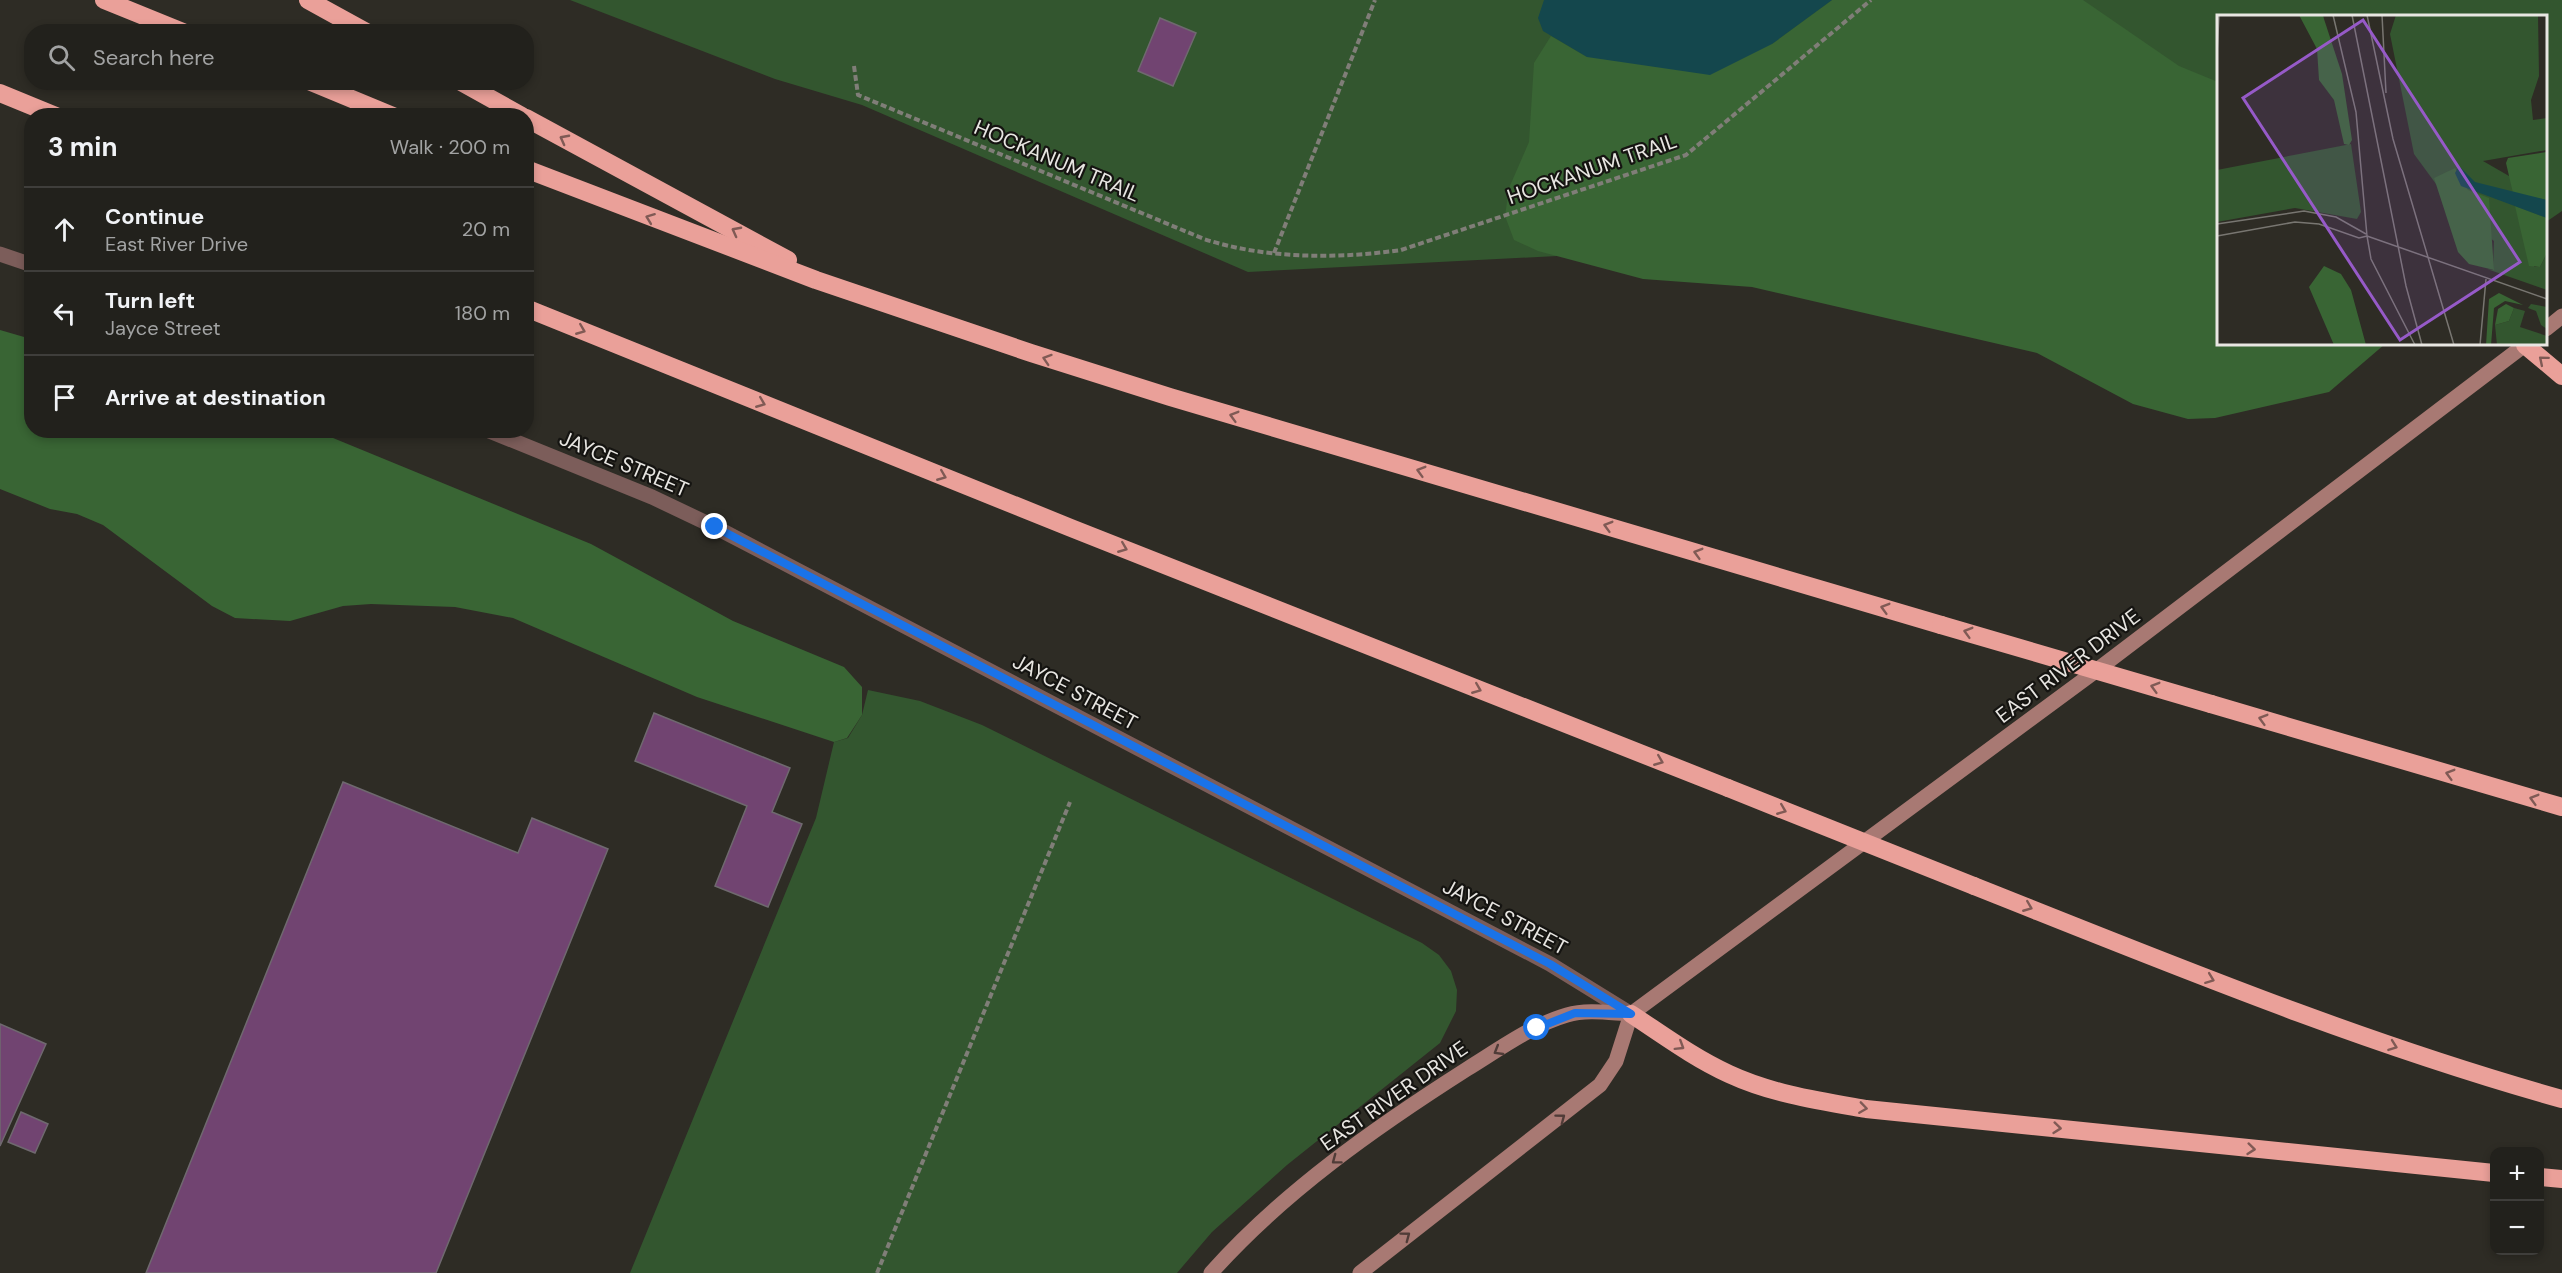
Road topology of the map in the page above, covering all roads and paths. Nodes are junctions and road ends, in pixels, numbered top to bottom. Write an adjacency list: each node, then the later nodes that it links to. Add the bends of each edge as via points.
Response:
1 (308, 0): 6 (highway)
2 (1376, 0): 16 (path)
3 (1871, 0): 16 (path, HOCKANUM TRAIL, via 1686,155 1401,250 1342,255)
4 (110, 2): 5 (highway)
5 (164, 24)
6 (352, 24)
7 (854, 66): 16 (path, HOCKANUM TRAIL, via 858,95 1204,238)
8 (330, 90): 12 (highway)
9 (475, 90): 13 (highway)
10 (0, 93): 11 (highway)
11 (37, 108)
12 (374, 108)
13 (508, 108)
14 (534, 122): 19 (highway, one-way to 14)
15 (534, 172): 19 (highway, one-way to 15)
16 (1274, 253)
17 (0, 254): 18 (street)
18 (24, 262)
19 (843, 289): 28 (highway, one-way to 19, bridge, via 1170,397)
20 (534, 311): 30 (highway, one-way to 30, bridge, via 2299,1013 2417,1055)
21 (2562, 316): 22 (main road)
22 (2547, 328)
23 (2525, 345): 29 (main road, EAST RIVER DRIVE, via 2084,680)
24 (2527, 345): 25 (highway, one-way to 24)
25 (2562, 376)
26 (507, 438): 29 (street, JAYCE STREET, via 715,527 1550,964)
27 (1070, 802): 34 (path)
28 (2562, 807)
29 (1631, 1014): 31 (highway, one-way to 31, via 1732,1075 1817,1101); 35 (main road, EAST RIVER DRIVE, one-way to 35, via 1567,1015 1477,1063 1340,1158 1262,1222); 36 (main road, one-way to 29, via 1600,1085 1616,1061)
30 (2562, 1099)
31 (2490, 1173)
32 (2544, 1177): 33 (highway)
33 (2562, 1179)
34 (877, 1273)
35 (1210, 1273)
36 (1360, 1273)

